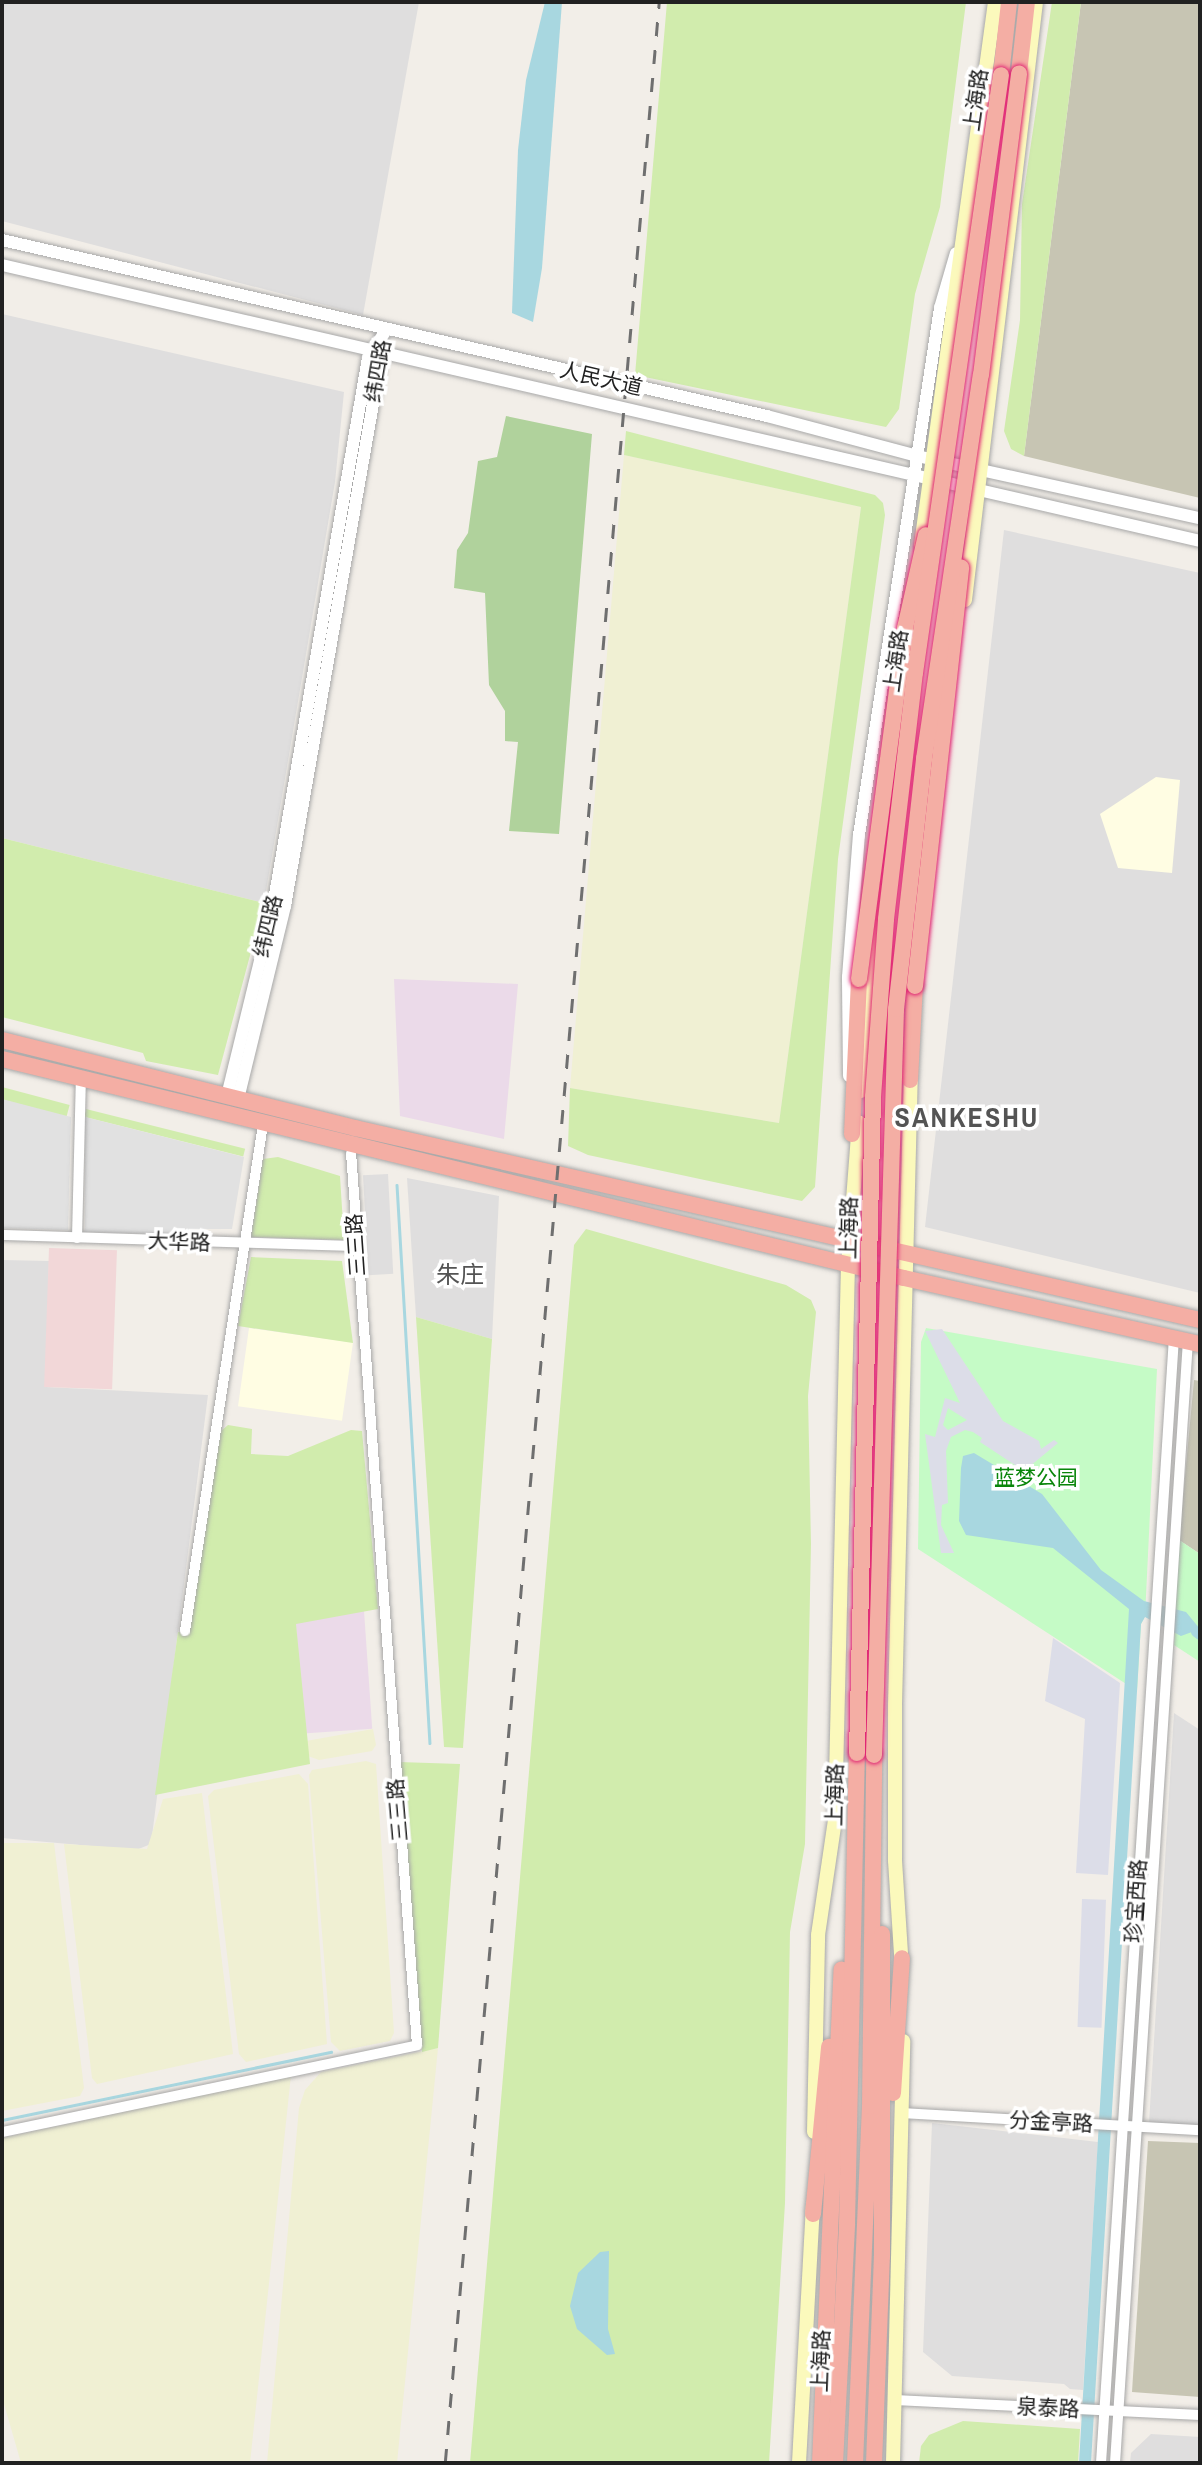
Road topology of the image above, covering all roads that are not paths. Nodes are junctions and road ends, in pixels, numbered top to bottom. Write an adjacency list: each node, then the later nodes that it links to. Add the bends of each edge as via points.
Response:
1 (995, 2): 5 (main road, 上海路)
2 (1010, 2): 8 (highway, 上海路, bridge)
3 (1027, 2): 11 (highway, 上海路, bridge)
4 (1036, 2): 14 (main road)
5 (966, 215): 12 (street, 上海路, via 940,308); 13 (main road, 上海路)
6 (2, 240): 9 (street, 人民大道)
7 (2, 265): 10 (street, 人民大道)
8 (969, 309): 26 (highway, bridge, via 945,408 927,532 905,628 859,979); 41 (highway, 上海路, bridge, via 910,712 878,1010)
9 (386, 330): 10 (street, 纬四路); 12 (street, 人民大道, via 767,416)
10 (376, 353): 15 (street, 人民大道); 24 (street, 纬四路, via 285,906)
11 (981, 375): 23 (highway, bridge, via 915,986); 40 (highway, 上海路, bridge, via 939,643 896,1009)
12 (917, 456): 13 (street, 人民大道); 15 (street, 上海路)
13 (932, 460): 14 (street, 人民大道); 16 (main road, 上海路)
14 (980, 470): 17 (main road); 18 (street, 人民大道)
15 (914, 478): 16 (street, 人民大道); 26 (street, 上海路, via 859,835 847,989)
16 (929, 481): 17 (street, 人民大道); 28 (main road, 上海路, via 881,844)
17 (978, 491): 19 (street, 人民大道); 23 (main road)
18 (1200, 518)
19 (1200, 541)
20 (2, 1040): 24 (highway)
21 (2, 1059): 22 (highway)
22 (81, 1079): 25 (highway); 30 (street)
23 (910, 1080): 34 (main road)
24 (232, 1097): 31 (highway)
25 (263, 1124): 32 (street); 35 (highway)
26 (852, 1134): 28 (street, 上海路)
27 (351, 1153): 33 (street, 三三路)
28 (850, 1222): 31 (main road, 上海路)
29 (2, 1236): 30 (street, 大华路)
30 (77, 1238): 32 (street, 大华路)
31 (850, 1240): 34 (highway); 35 (main road, 上海路)
32 (244, 1244): 33 (street, 大华路); 39 (street)
33 (356, 1247): 48 (street, 三三路, via 417,2045)
34 (904, 1252): 36 (main road); 37 (highway)
35 (848, 1265): 36 (highway); 49 (main road, 上海路, via 835,1820 818,1935)
36 (904, 1279): 38 (highway); 43 (main road, via 894,1811)
37 (1200, 1320)
38 (1187, 1341): 45 (street, 珍宝西路, via 1155,1599); 46 (street, 珍宝西路)
39 (185, 1631)
40 (873, 1830): 50 (highway, via 883,1954); 58 (highway, 上海路, via 867,2224)
41 (855, 1837): 42 (highway, via 847,1867); 57 (highway, 上海路, via 847,2224)
42 (843, 1948): 49 (highway); 56 (highway)
43 (902, 1958): 44 (main road); 50 (highway)
44 (902, 2113): 45 (street, 分金亭路); 51 (main road)
45 (1122, 2126): 46 (street, 分金亭路); 52 (street, 珍宝西路)
46 (1136, 2127): 47 (street, 分金亭路); 53 (street, 珍宝西路)
47 (1200, 2130)
48 (2, 2132)
49 (813, 2214): 55 (main road, 上海路)
50 (882, 2256): 59 (highway)
51 (895, 2400): 52 (street, 泉泰路); 60 (main road)
52 (1104, 2410): 53 (street, 泉泰路); 61 (street, 珍宝西路)
53 (1118, 2411): 54 (street, 泉泰路); 62 (street, 珍宝西路)
54 (1200, 2415)
55 (800, 2460)
56 (820, 2463)
57 (835, 2463)
58 (855, 2463)
59 (874, 2463)
60 (893, 2463)
61 (1101, 2463)
62 (1115, 2463)

